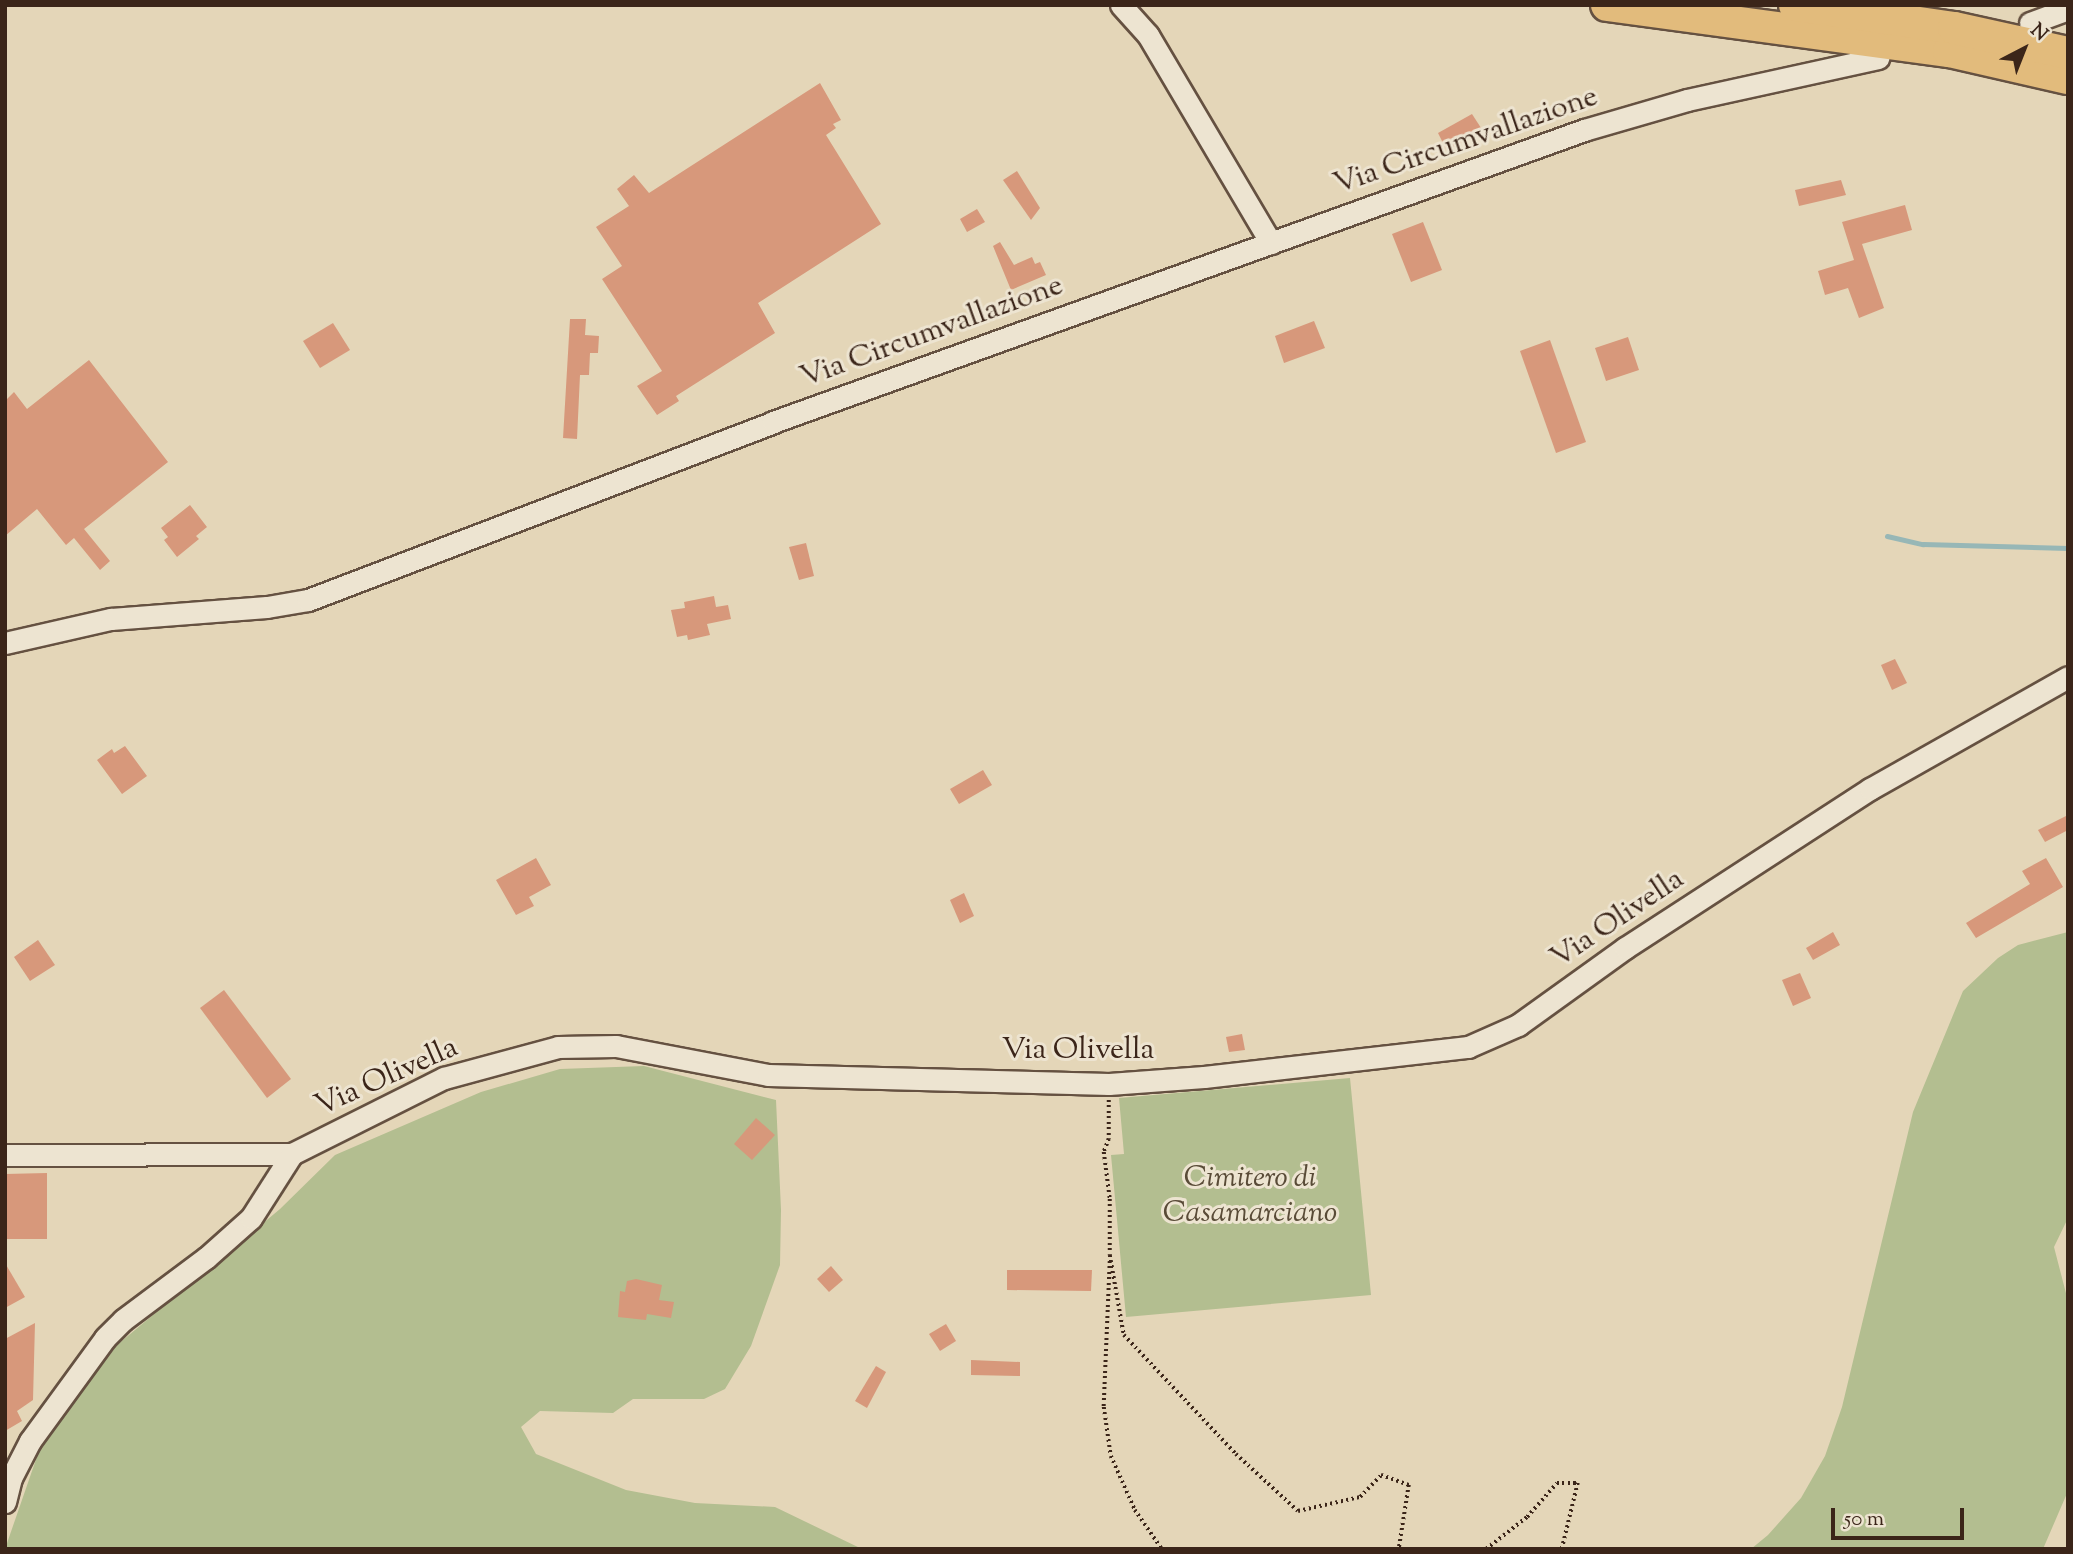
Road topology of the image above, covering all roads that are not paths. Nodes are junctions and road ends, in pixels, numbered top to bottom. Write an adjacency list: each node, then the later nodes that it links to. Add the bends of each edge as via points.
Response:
1 (1121, 5): 9 (street, via 1148,35)
2 (1607, 5): 8 (highway, via 1949,51)
3 (1795, 5): 6 (highway, via 1954,28)
4 (2068, 9): 5 (street)
5 (2029, 23)
6 (2068, 53)
7 (1878, 58): 9 (street, Via Circumvallazione, via 1687,100 1584,130)
8 (2068, 78)
9 (1271, 243): 10 (street, Via Circumvallazione, via 772,422 308,600 111,619)
10 (5, 643)
11 (2068, 677): 12 (street, Via Olivella, via 1870,789 1625,948 1518,1025 1468,1046 1109,1084 768,1075 616,1046 558,1047 444,1078)
12 (292, 1154): 13 (street, Via Olivella); 14 (street, via 251,1217 105,1338 30,1441 10,1478)
13 (5, 1155)
14 (5, 1502)

